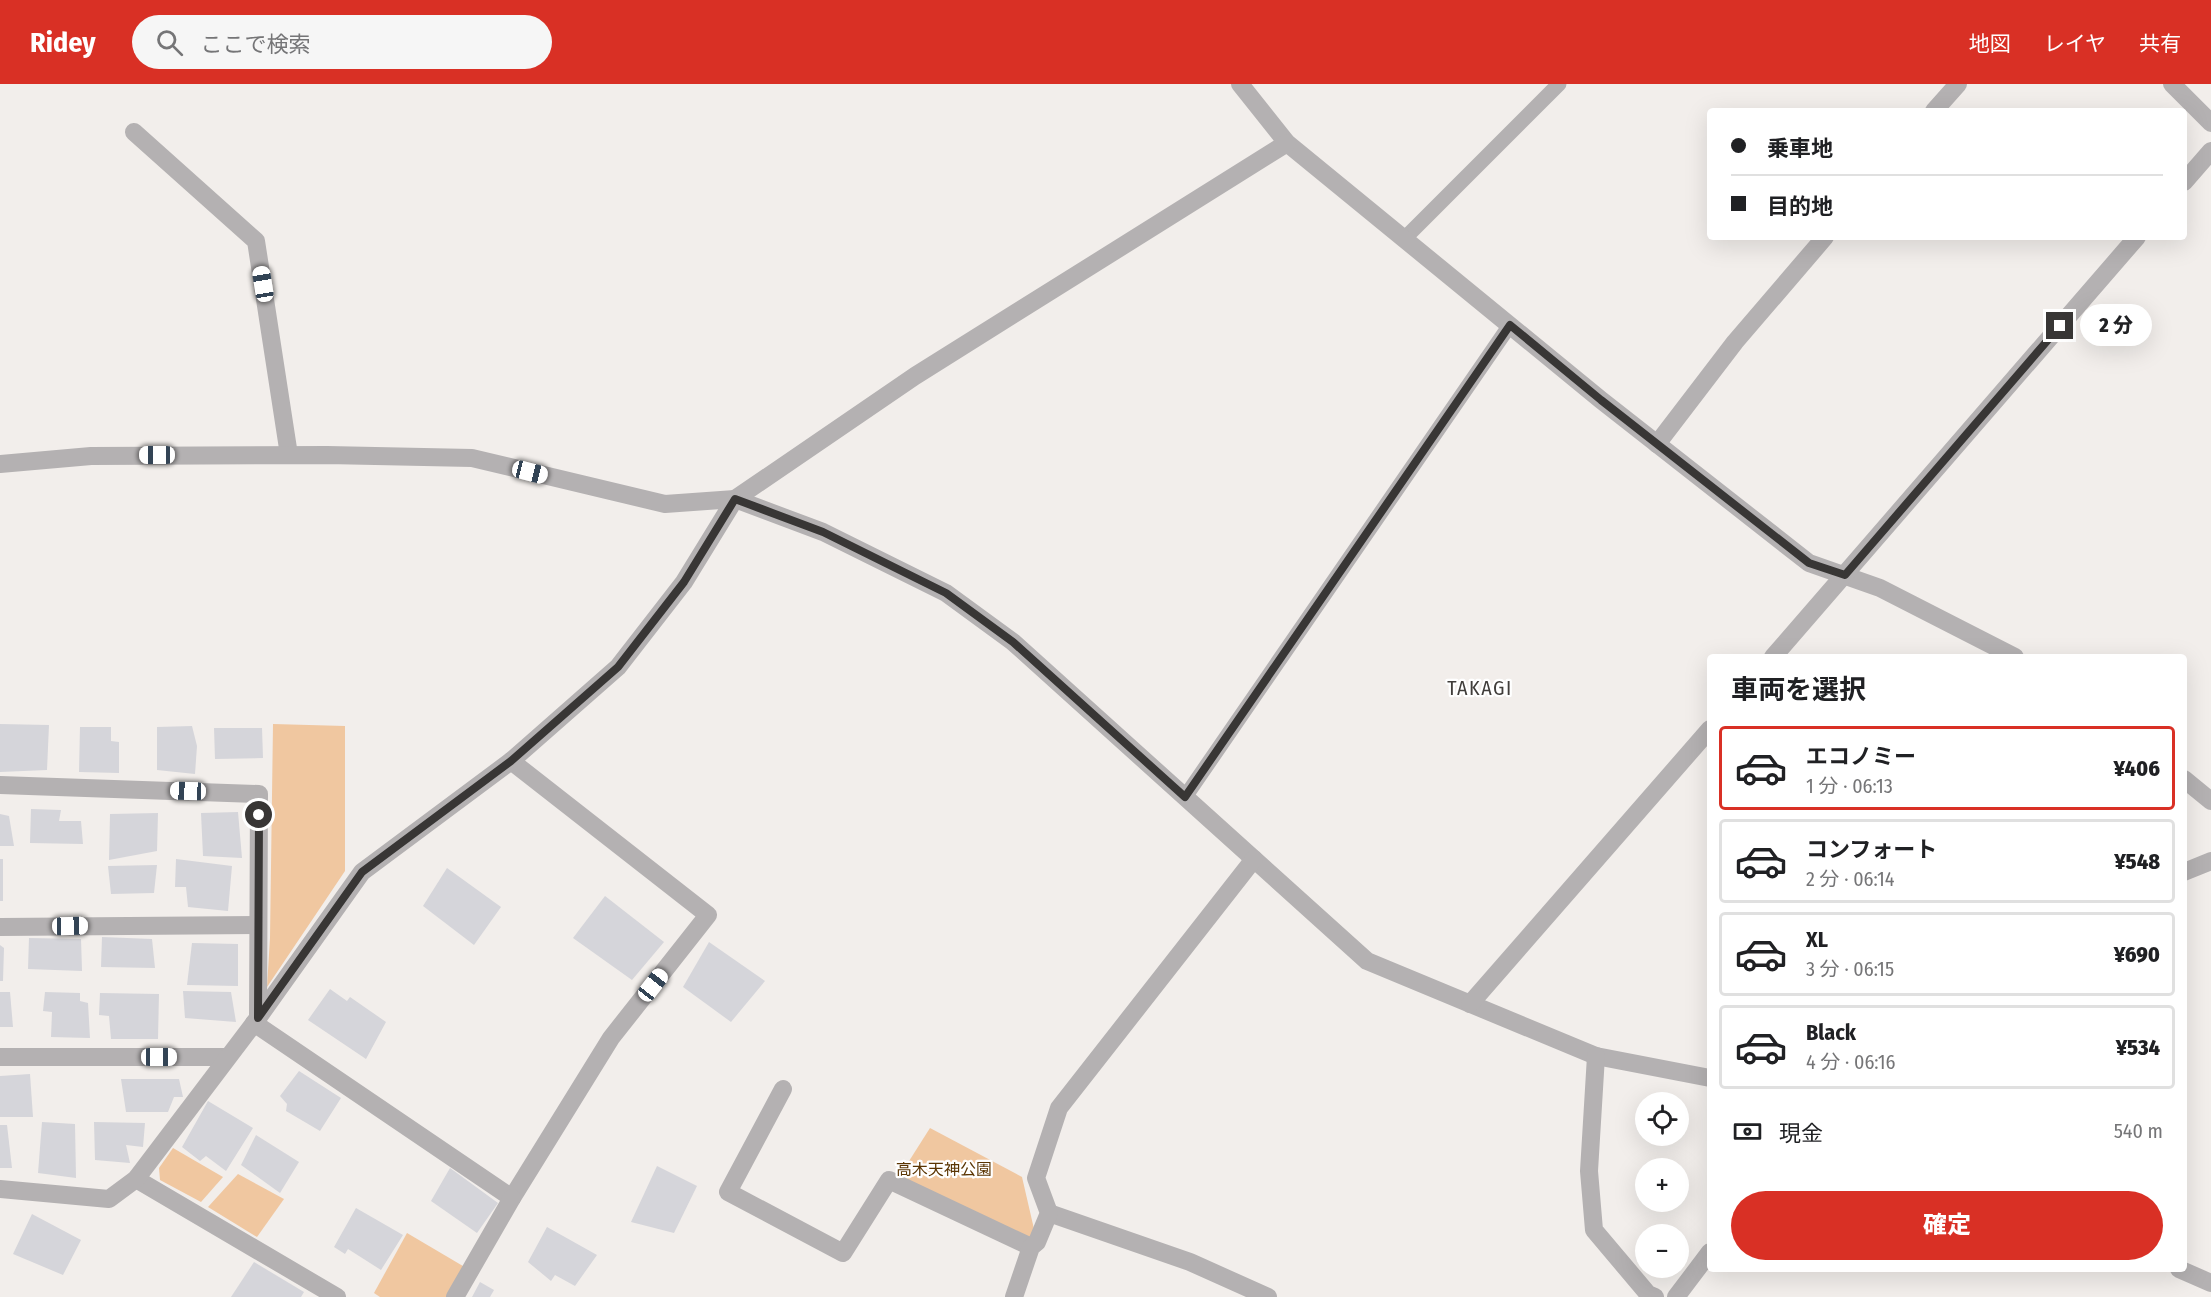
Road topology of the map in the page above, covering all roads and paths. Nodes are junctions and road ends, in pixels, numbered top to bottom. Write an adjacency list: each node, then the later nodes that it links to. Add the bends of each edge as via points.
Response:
1 (1240, 84): 8 (street)
2 (1559, 84): 11 (lane)
3 (1958, 84): 5 (street)
4 (2172, 84): 6 (street)
5 (1937, 108)
6 (2211, 123)
7 (134, 132): 16 (street, via 256,241)
8 (1287, 143): 11 (street); 18 (street, via 915,376)
9 (2211, 151): 10 (street)
10 (2187, 179)
11 (1405, 238): 14 (street)
12 (1822, 240): 15 (street, via 1735,342)
13 (2134, 240): 19 (street)
14 (1510, 325): 15 (street); 26 (lane)
15 (1657, 444): 19 (street, via 1809,563)
16 (289, 455): 17 (street, via 91,456); 18 (street, via 472,458 664,504)
17 (0, 464)
18 (735, 499): 23 (street, via 684,582 618,667); 26 (street, via 823,532 946,593 1013,642)
19 (1845, 575): 20 (street); 21 (street, via 1880,588)
20 (1776, 654)
21 (2009, 654)
22 (1707, 732): 33 (street)
23 (511, 761): 34 (street, via 362,872); 42 (street, via 708,915 611,1038)
24 (2187, 781): 27 (street)
25 (0, 786): 31 (street, via 259,794)
26 (1185, 797): 28 (street)
27 (2211, 801)
28 (1254, 859): 33 (street, via 1367,961); 43 (street, via 1059,1108 1036,1178)
29 (2211, 861): 30 (street)
30 (2187, 871)
31 (258, 925): 32 (street); 34 (street)
32 (0, 927)
33 (1470, 1004): 35 (street)
34 (256, 1021): 37 (street); 42 (street)
35 (1596, 1056): 38 (street); 52 (street, via 1589,1171 1594,1230 1648,1294)
36 (0, 1057): 37 (street)
37 (227, 1058): 40 (street)
38 (1707, 1077)
39 (783, 1089): 44 (street, via 728,1192 843,1253 889,1180)
40 (136, 1179): 41 (street, via 109,1199); 48 (street)
41 (0, 1188)
42 (512, 1197): 49 (street)
43 (1049, 1213): 44 (street); 51 (street, via 1190,1262)
44 (1031, 1247): 50 (street)
45 (1707, 1256): 53 (street)
46 (2186, 1272): 47 (street)
47 (2211, 1283)
48 (330, 1295)
49 (455, 1297)
50 (1014, 1297)
51 (1268, 1297)
52 (1655, 1297)
53 (1676, 1297)

